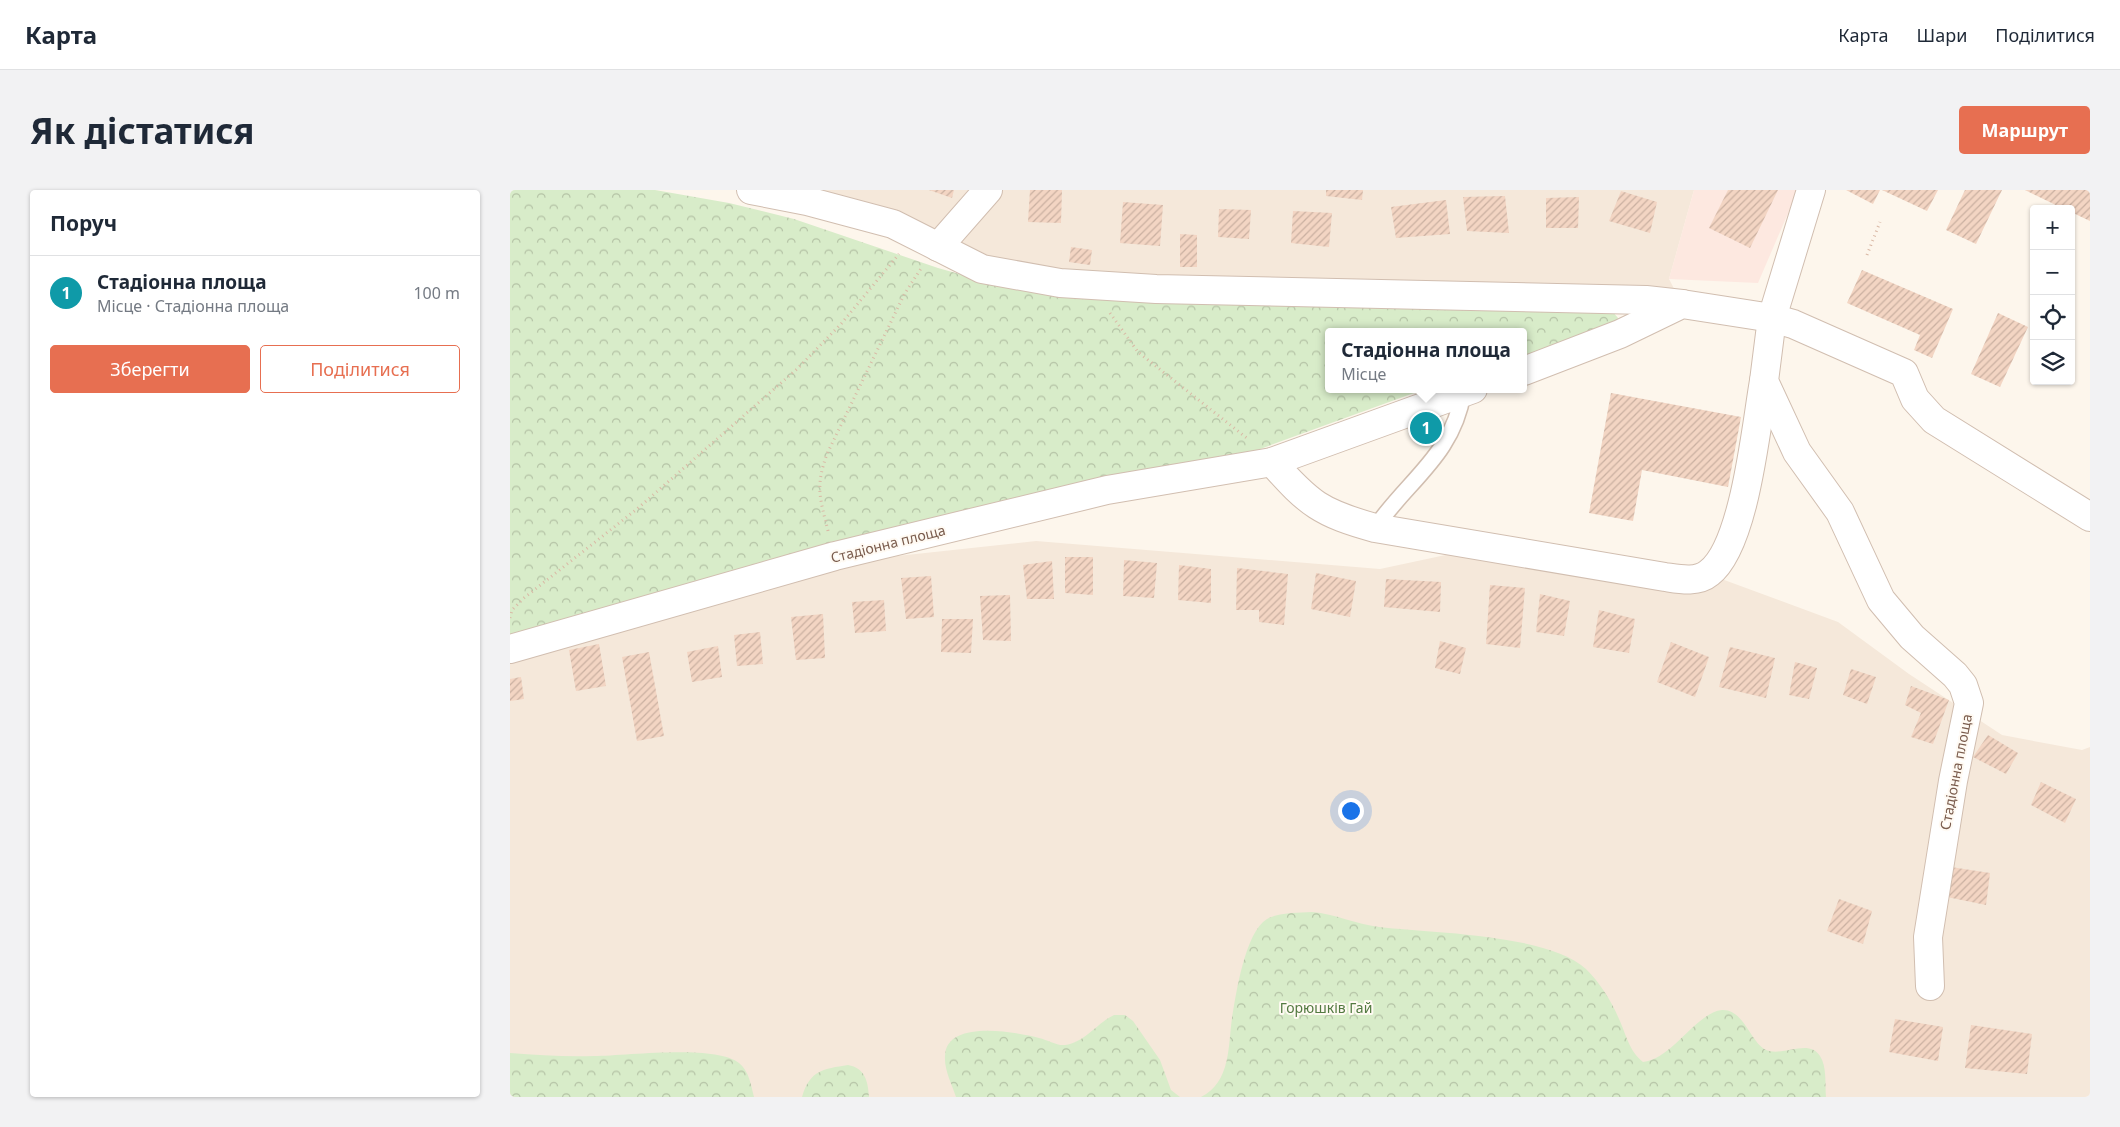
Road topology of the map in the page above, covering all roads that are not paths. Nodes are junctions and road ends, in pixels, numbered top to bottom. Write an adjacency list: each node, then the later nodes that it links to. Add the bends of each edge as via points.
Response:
1 (752, 190): 4 (street, via 870,217)
2 (988, 190): 4 (street)
3 (1811, 190): 6 (street)
4 (927, 241): 5 (street, via 968,264 994,272 1091,286 1646,300)
5 (1682, 304): 6 (street); 7 (street, via 1620,334)
6 (1772, 318): 8 (street); 12 (street, via 1821,335 1904,373 1915,399 1934,420)
7 (1527, 370)
8 (1764, 381): 13 (street, via 1746,482 1728,551 1708,574 1697,579 1665,577); 15 (street, Стадіонна площа, via 1797,452 1840,512 1881,600 1912,637 1955,674 1966,692 1968,712 1954,773 1928,936)
9 (1462, 393): 11 (street, Стадіонна площа)
10 (1467, 393): 13 (lane, via 1458,420 1434,460)
11 (1272, 462): 13 (street, via 1309,502 1330,514); 14 (street, Стадіонна площа, via 1107,490 835,556)
12 (2090, 517)
13 (1375, 528)
14 (510, 649)
15 (1930, 986)

